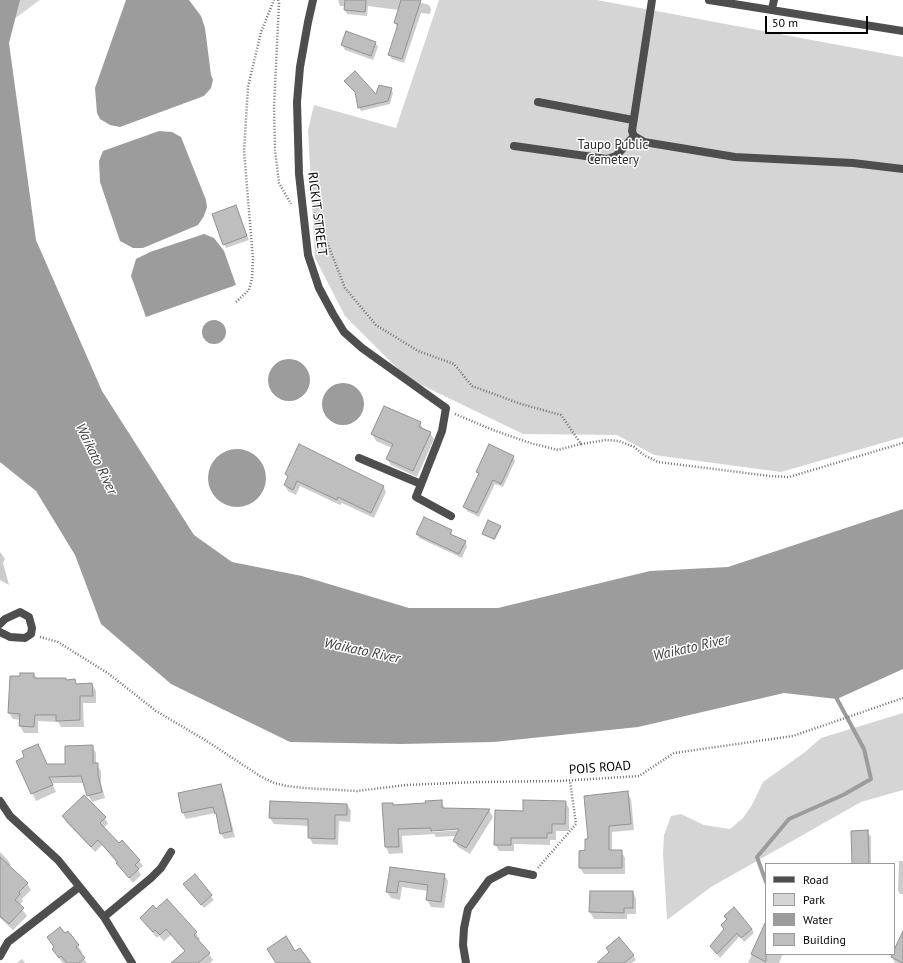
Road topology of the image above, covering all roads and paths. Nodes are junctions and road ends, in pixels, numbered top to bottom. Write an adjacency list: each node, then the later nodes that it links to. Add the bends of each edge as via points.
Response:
1 (274, 0): 15 (path, via 261,32 248,86 244,151 253,259 252,278 249,290)
2 (278, 0): 14 (path, via 275,150 279,183 292,205)
3 (313, 0): 14 (street, RICKIT STREET, via 300,67 297,102 299,174)
4 (652, 0): 10 (street)
5 (709, 0): 7 (street)
6 (774, 0): 7 (street)
7 (772, 9): 8 (street)
8 (903, 31)
9 (538, 102): 10 (street)
10 (633, 120): 11 (street)
11 (634, 136): 12 (street, via 616,156 607,159); 13 (street, via 644,142 735,158 854,162)
12 (514, 146)
13 (903, 169)
14 (303, 208): 16 (street, RICKIT STREET, via 308,255 319,288 344,332 362,348); 18 (path, via 316,214 345,288 376,325 418,351 454,364 472,386 521,404 561,414)
15 (236, 302)
16 (446, 408): 18 (path, via 493,430 530,443 558,450); 20 (street, via 442,431)
17 (903, 443): 18 (path, via 789,477 658,462 619,441 606,440)
18 (581, 444)
19 (359, 458): 20 (street)
20 (421, 484): 21 (street, via 416,496)
21 (451, 516)
22 (0, 624): 24 (street, via 20,612 31,622)
23 (0, 632): 24 (street, via 20,638)
24 (32, 634): 26 (path, POIS ROAD, via 58,642 109,674 156,711 274,783 357,791 406,785)
25 (903, 698): 26 (path, POIS ROAD, via 793,736 674,753 639,776)
26 (570, 781): 29 (path, via 576,824)
27 (0, 801): 30 (street, via 10,816 58,860)
28 (171, 852): 31 (street, via 151,878)
29 (533, 875): 34 (street, via 508,870 489,880 468,910 464,928)
30 (79, 887): 31 (street); 32 (street, via 8,942)
31 (104, 917): 33 (street)
32 (0, 956)
33 (132, 963)
34 (466, 963)

